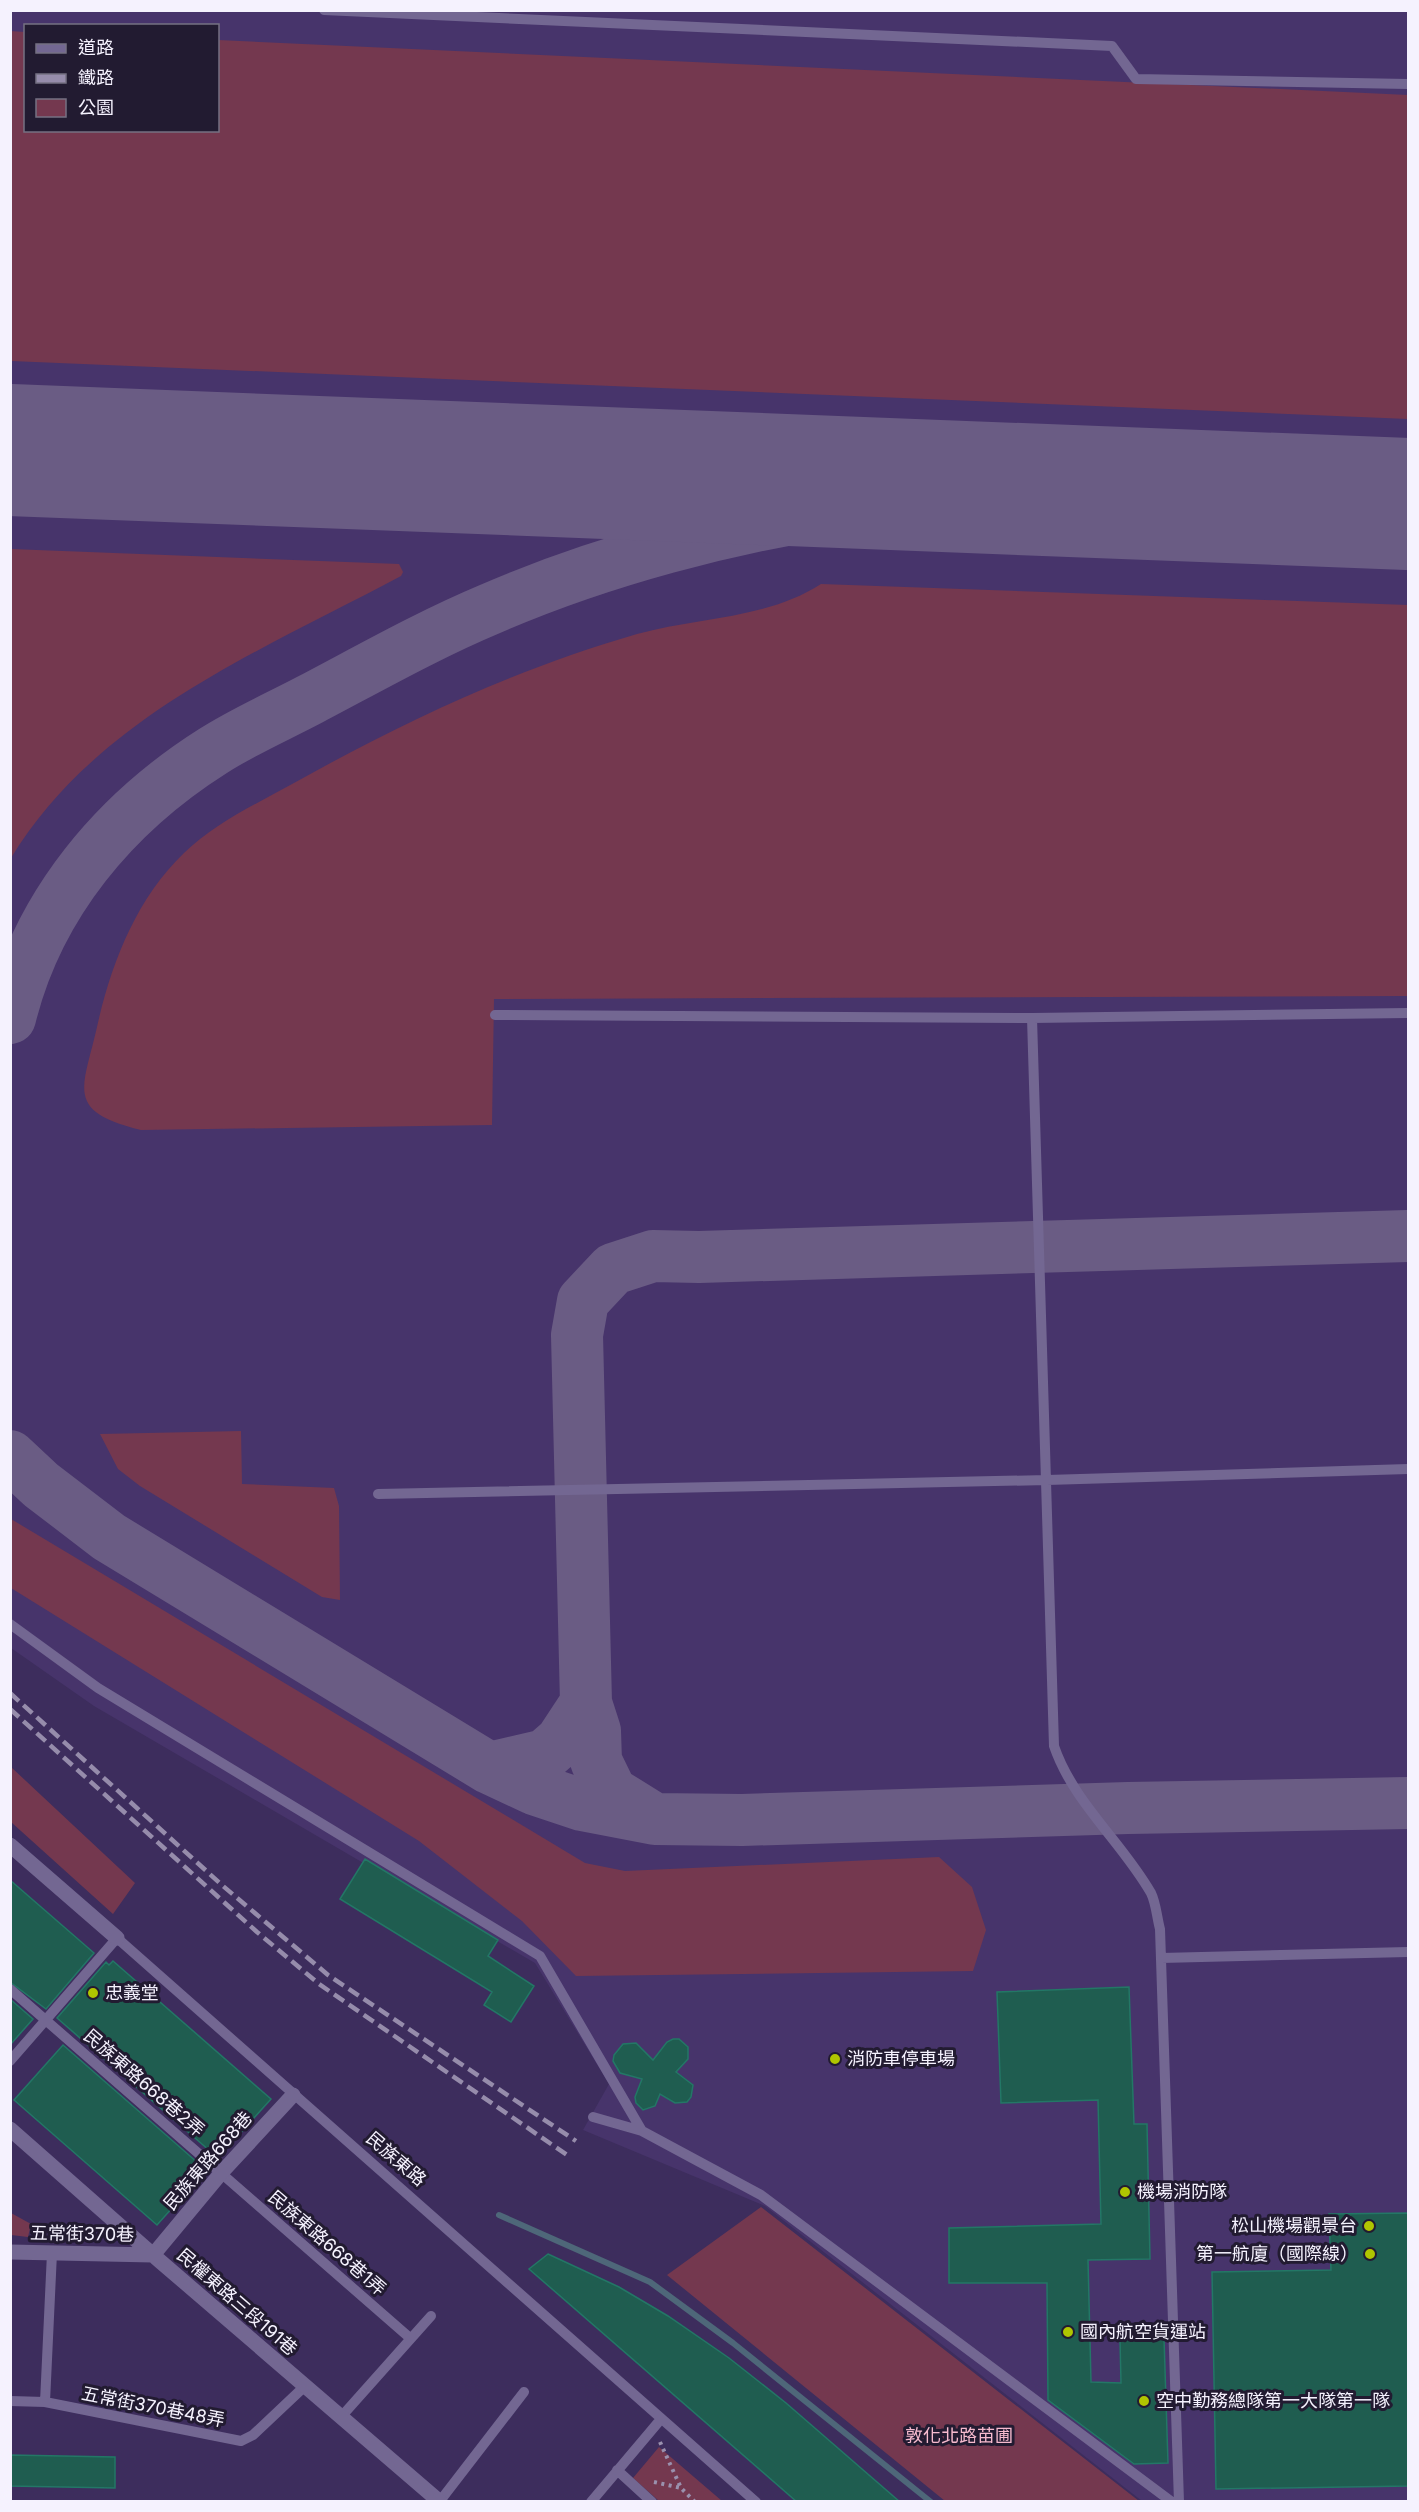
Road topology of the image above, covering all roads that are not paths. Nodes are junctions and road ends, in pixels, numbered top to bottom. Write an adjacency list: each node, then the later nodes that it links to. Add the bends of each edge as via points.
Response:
1 (324, 10): 2 (lane, via 1112,46 1136,78)
2 (1408, 84)
3 (1408, 1013): 5 (lane)
4 (495, 1016): 5 (lane)
5 (1032, 1018): 7 (lane)
6 (1408, 1469): 7 (lane)
7 (1047, 1480): 8 (lane); 13 (lane, via 1054,1746 1089,1809 1152,1894 1160,1929)
8 (378, 1494)
9 (10, 1624): 20 (lane, via 98,1688 540,1956)
10 (10, 1845): 11 (street, 民族東路)
11 (117, 1938): 15 (lane); 17 (lane, 民族東路)
12 (1408, 1952): 13 (lane)
13 (1161, 1958): 39 (lane)
14 (10, 1989): 15 (lane, 民族東路668巷2弄)
15 (45, 2019): 16 (lane); 21 (lane, 民族東路668巷2弄)
16 (10, 2061)
17 (293, 2095): 21 (street, 民族東路668巷); 32 (lane, 民族東路)
18 (592, 2117): 20 (lane)
19 (10, 2129): 24 (street, 民權東路三段191巷)
20 (642, 2131): 38 (lane, via 761,2195)
21 (222, 2172): 24 (street, 民族東路668巷); 26 (lane, 民族東路668巷1弄)
22 (10, 2252): 23 (street, 五常街370巷)
23 (52, 2253): 24 (street, 五常街370巷); 30 (lane)
24 (153, 2255): 27 (street, 民權東路三段191巷)
25 (431, 2316): 26 (lane)
26 (410, 2337): 31 (lane)
27 (305, 2386): 30 (lane, 五常街370巷48弄, via 253,2435 241,2441); 31 (street, 民權東路三段191巷)
28 (524, 2392): 34 (lane)
29 (10, 2401): 30 (lane, 五常街370巷48弄)
30 (45, 2402)
31 (341, 2417): 34 (street, 民權東路三段191巷)
32 (662, 2419): 33 (lane); 37 (lane, 民族東路)
33 (617, 2470): 35 (lane); 36 (lane)
34 (440, 2501)
35 (591, 2502)
36 (652, 2502)
37 (756, 2502)
38 (1172, 2502)
39 (1179, 2502)

